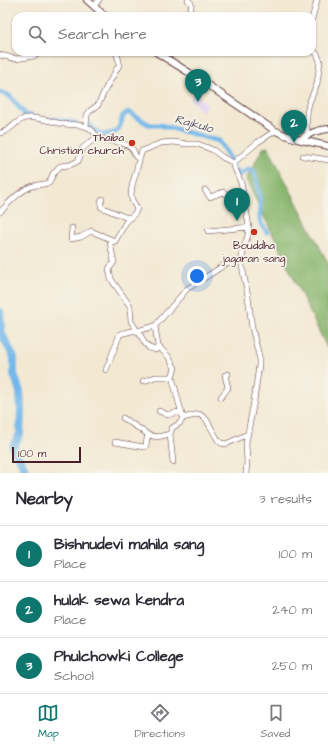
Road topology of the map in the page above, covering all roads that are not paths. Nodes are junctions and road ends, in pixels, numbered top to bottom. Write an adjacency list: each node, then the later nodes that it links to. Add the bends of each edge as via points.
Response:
1 (87, 0): 5 (street)
2 (99, 0): 5 (street)
3 (188, 0): 7 (street, via 192,3)
4 (317, 0): 8 (street)
5 (94, 6): 6 (street)
6 (101, 12)
7 (189, 12)
8 (314, 12)
9 (316, 53): 18 (street, via 320,61 317,84 306,113)
10 (0, 55): 11 (street, via 16,59)
11 (34, 56)
12 (117, 56): 14 (street, via 119,65 98,106 87,115)
13 (167, 56): 16 (street)
14 (86, 126): 17 (street, via 26,118 8,131); 19 (street, via 92,129)
15 (328, 129): 18 (street)
16 (274, 130): 20 (street); 25 (street)
17 (0, 133)
18 (307, 135): 20 (street)
19 (97, 138): 23 (street, via 129,146); 29 (street, via 82,149 78,161 60,166 49,183 38,184 21,192)
20 (301, 139): 21 (street)
21 (328, 146)
22 (303, 156): 24 (street)
23 (139, 159): 25 (street, via 142,151 161,143 174,142 198,144); 30 (street, via 131,195 137,209)
24 (328, 160)
25 (234, 163): 27 (street)
26 (205, 190): 27 (street, via 210,197 223,192)
27 (243, 196): 32 (street)
28 (102, 199): 30 (street, via 101,207)
29 (0, 212)
30 (131, 218): 34 (street)
31 (72, 228): 34 (street, via 71,239 91,231)
32 (248, 228): 33 (street); 35 (street)
33 (208, 231)
34 (114, 241): 37 (street, via 110,243 114,262 109,269 111,280 130,306 131,320)
35 (242, 260): 36 (street, via 226,264 187,289); 49 (street, via 252,328 259,356)
36 (155, 326): 37 (street); 38 (street)
37 (136, 331): 38 (street, via 148,348 156,350); 39 (street, via 120,334)
38 (158, 346): 41 (street, via 175,368)
39 (106, 370)
40 (228, 374): 43 (street, via 225,375 228,388)
41 (172, 377): 42 (street, via 155,377); 45 (street)
42 (143, 381)
43 (221, 397)
44 (159, 411): 45 (street, via 168,415)
45 (181, 411): 47 (street)
46 (123, 418): 50 (street)
47 (183, 418): 48 (street, via 172,428); 49 (street, via 199,414 206,419 221,443 226,444)
48 (170, 434): 50 (street, via 157,437); 52 (street)
49 (248, 434): 53 (street)
50 (149, 435): 51 (street, via 144,447)
51 (115, 442)
52 (173, 462)
53 (246, 473)

